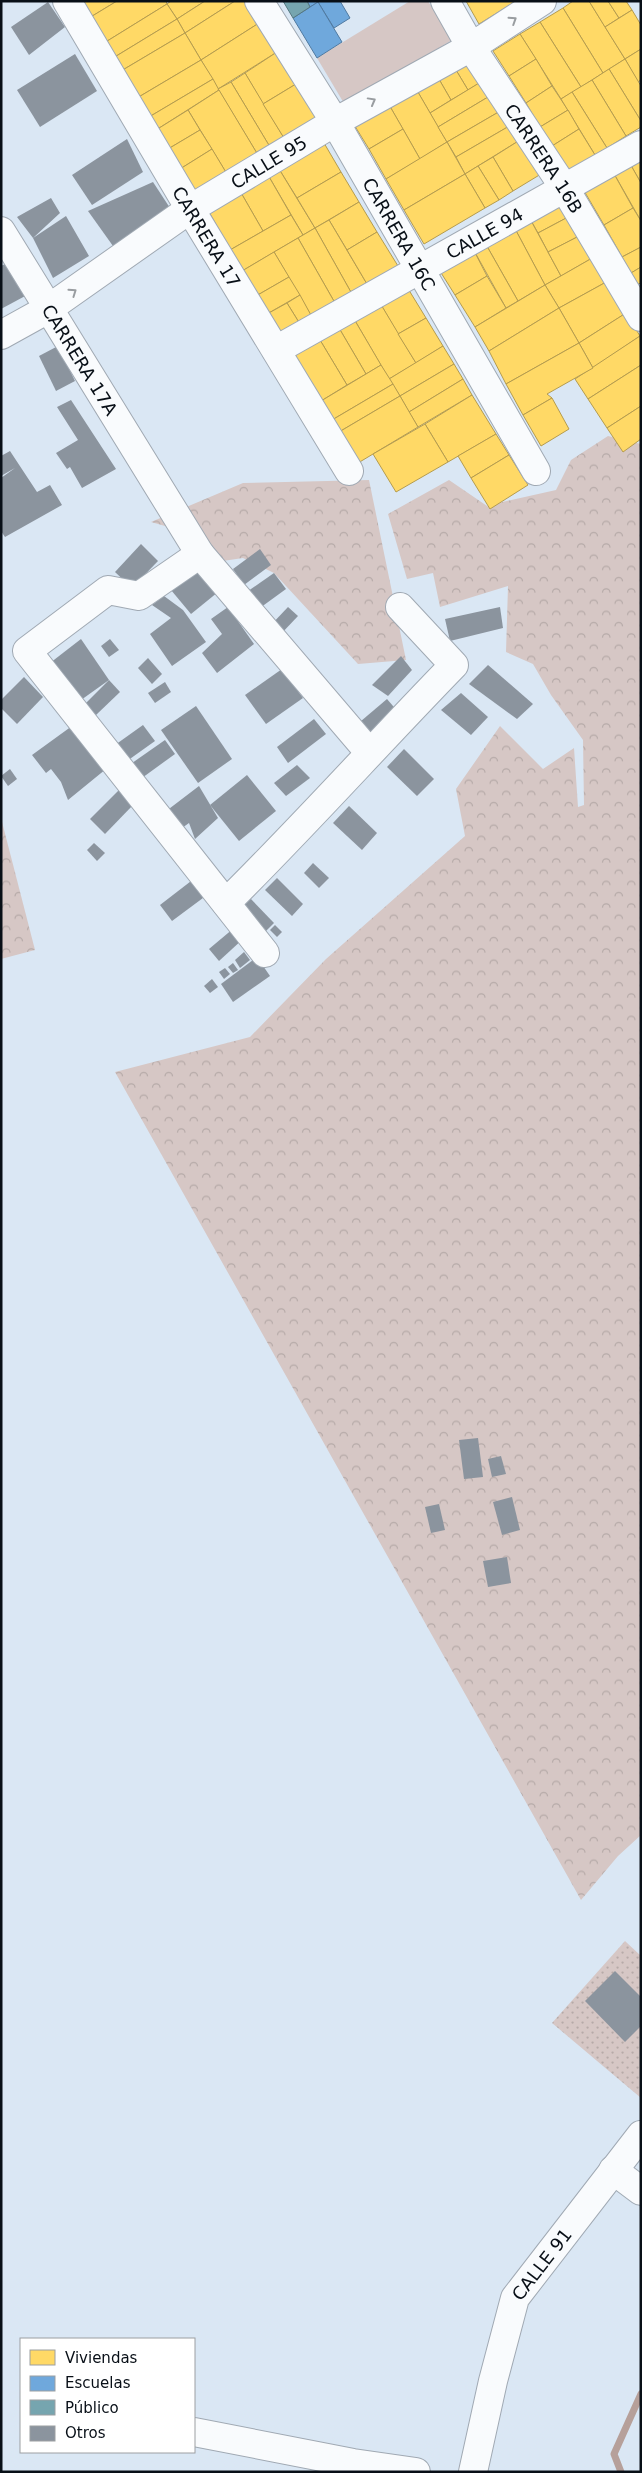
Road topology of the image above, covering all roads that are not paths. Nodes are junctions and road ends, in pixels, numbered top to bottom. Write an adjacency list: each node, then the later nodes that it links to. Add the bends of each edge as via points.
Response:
1 (67, 1): 9 (street, CARRERA 17)
2 (259, 1): 6 (street, CARRERA 16C)
3 (445, 1): 5 (street, CARRERA 16B)
4 (542, 1): 5 (street, CALLE 95, one-way to 4)
5 (471, 47): 6 (street, CALLE 95, one-way to 5); 8 (street, CARRERA 16B)
6 (335, 122): 9 (street, CALLE 95); 11 (street, CARRERA 16C)
7 (641, 145): 8 (street, CALLE 94)
8 (565, 189): 11 (street, CALLE 94); 13 (street, CARRERA 16B)
9 (190, 209): 12 (street, CALLE 95, one-way to 9); 15 (street, CARRERA 17)
10 (1, 231): 12 (street, CARRERA 17A)
11 (418, 269): 15 (street, CALLE 94); 17 (street, CARRERA 16C)
12 (48, 309): 14 (street, CALLE 95); 18 (street, CARRERA 17A)
13 (641, 317)
14 (1, 335)
15 (276, 350): 16 (street, CARRERA 17)
16 (349, 471)
17 (536, 471)
18 (200, 554): 20 (street, CARRERA 17A); 21 (street, via 139,596 108,590 27,651)
19 (400, 608): 20 (street, via 454,665)
20 (369, 752): 21 (street, via 301,829)
21 (226, 903): 22 (street)
22 (265, 953)
23 (641, 2135): 24 (street, CALLE 91)
24 (613, 2170): 25 (street); 28 (street, CALLE 91, via 515,2298)
25 (641, 2191)
26 (195, 2432): 27 (street)
27 (416, 2472)
28 (473, 2472)

